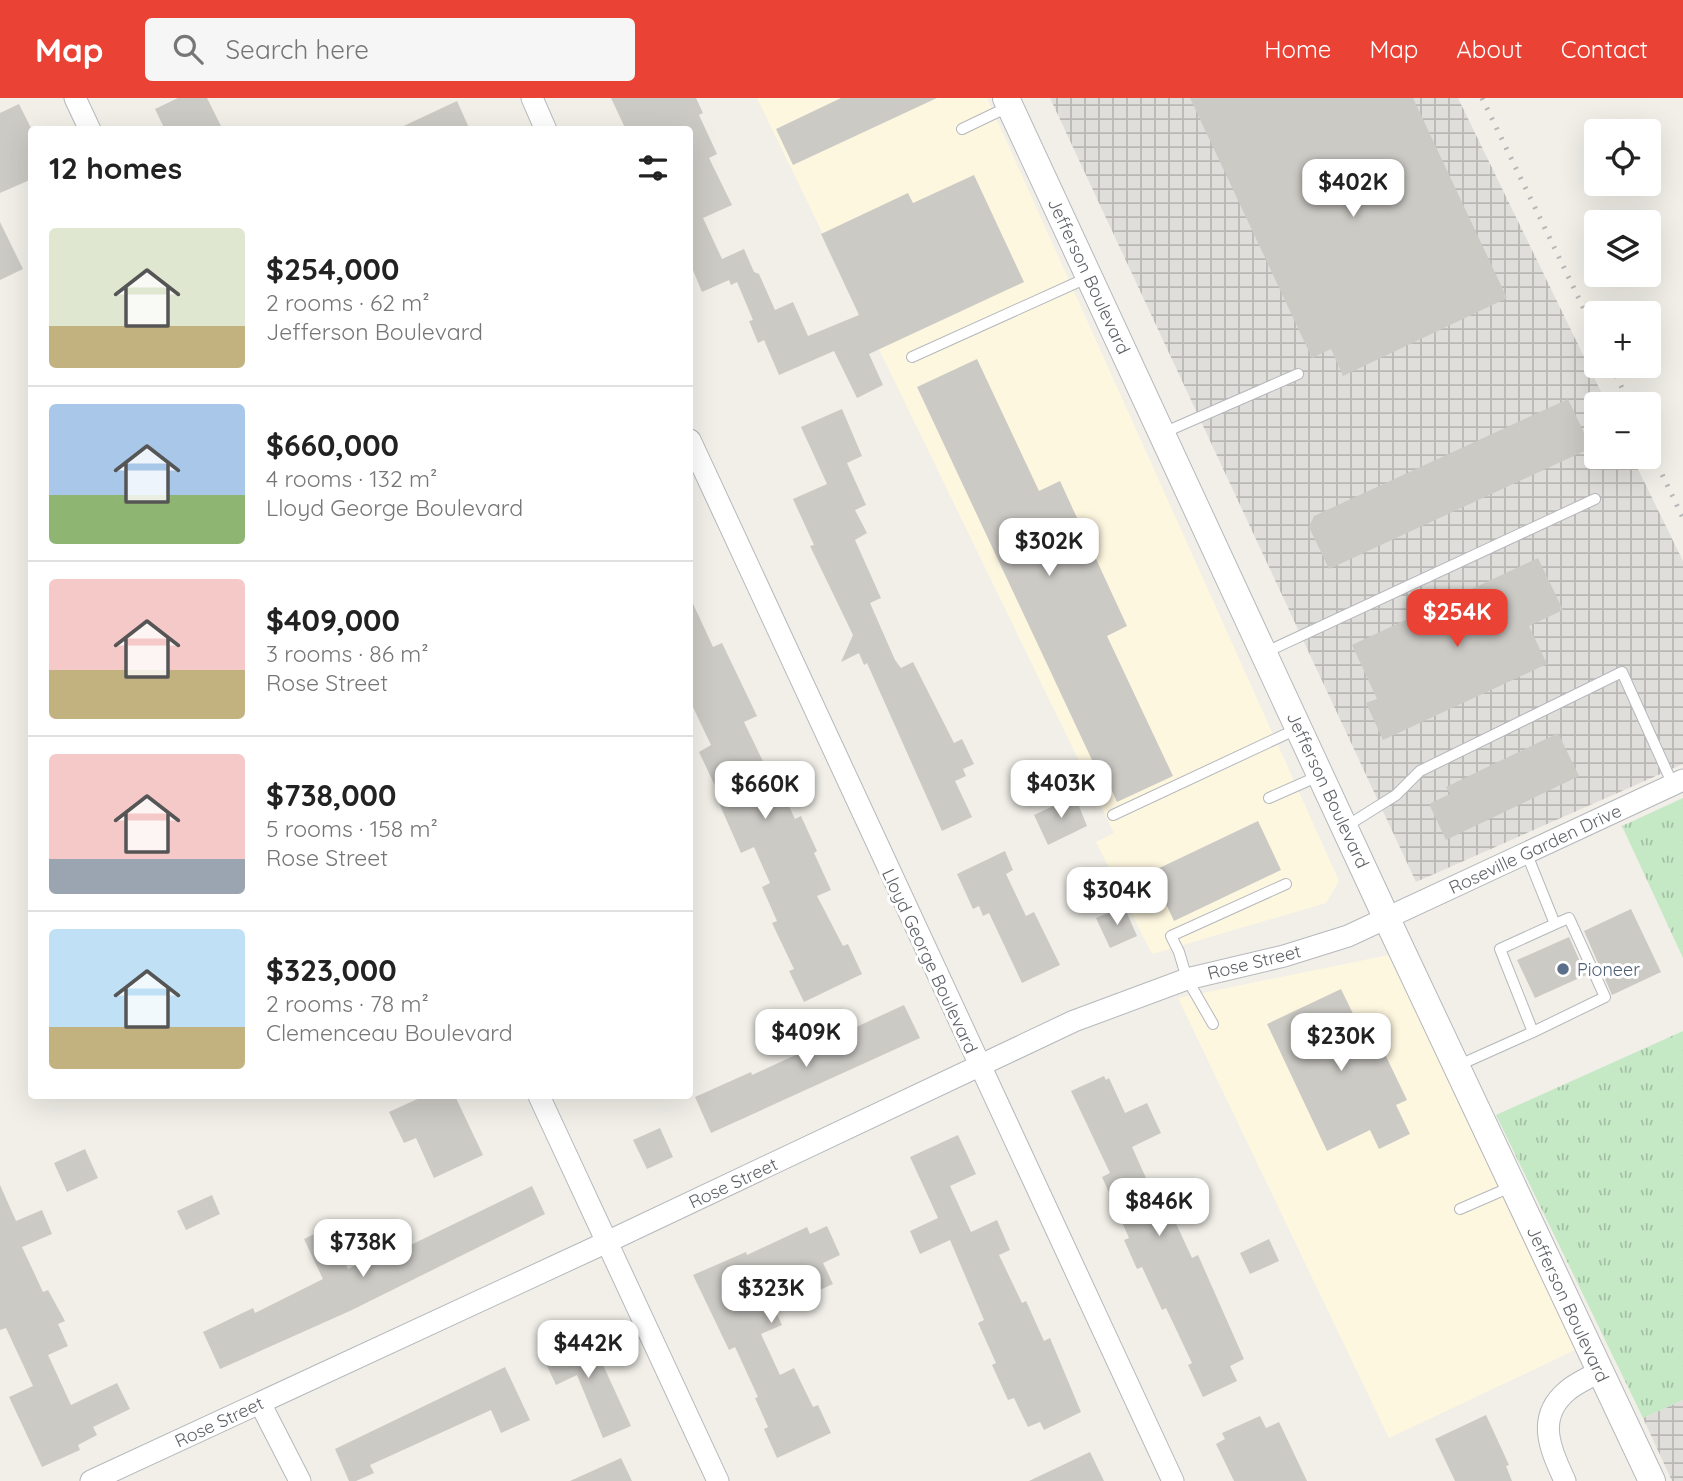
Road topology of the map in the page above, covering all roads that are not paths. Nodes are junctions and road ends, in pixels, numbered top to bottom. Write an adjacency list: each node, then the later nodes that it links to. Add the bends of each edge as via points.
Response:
1 (75, 98): 4 (street)
2 (532, 98): 5 (street)
3 (1008, 102): 6 (lane); 7 (street, Jefferson Boulevard)
4 (88, 126)
5 (544, 126)
6 (962, 129)
7 (1089, 277): 8 (lane); 10 (street, Jefferson Boulevard)
8 (912, 357)
9 (1298, 374): 10 (lane)
10 (1162, 434): 13 (street, Jefferson Boulevard)
11 (693, 446): 27 (street, Lloyd George Boulevard)
12 (1595, 499): 13 (lane)
13 (1264, 653): 14 (street, Jefferson Boulevard)
14 (1299, 728): 15 (street, Jefferson Boulevard); 18 (lane)
15 (1321, 775): 17 (lane); 19 (street, Jefferson Boulevard)
16 (1678, 783): 19 (lane, via 1622,672 1420,771 1396,795); 20 (street, Roseville Garden Drive)
17 (1269, 797)
18 (1113, 815)
19 (1345, 827): 22 (street, Jefferson Boulevard)
20 (1526, 852): 22 (street, Roseville Garden Drive); 23 (lane)
21 (1286, 884): 24 (lane, via 1171,936)
22 (1386, 917): 24 (street, Rose Street, via 1348,936 1284,956); 28 (street, Jefferson Boulevard)
23 (1555, 924): 26 (lane, via 1500,949); 26 (lane, via 1569,918 1605,997)
24 (1187, 979): 25 (lane); 27 (street, Rose Street, via 1074,1021)
25 (1213, 1024)
26 (1533, 1032): 28 (lane)
27 (979, 1066): 32 (street, Rose Street); 38 (street, Lloyd George Boulevard)
28 (1457, 1066): 30 (street, Jefferson Boulevard)
29 (539, 1099): 32 (street)
30 (1513, 1186): 31 (lane); 33 (street, Jefferson Boulevard)
31 (1460, 1209)
32 (607, 1242): 34 (street, Rose Street); 37 (street)
33 (1600, 1371): 39 (street, via 1566,1392 1548,1416 1549,1447); 40 (street, Jefferson Boulevard)
34 (260, 1403): 35 (street, Rose Street); 36 (street)
35 (91, 1481)
36 (300, 1481)
37 (718, 1481)
38 (1173, 1481)
39 (1565, 1481)
40 (1652, 1481)

